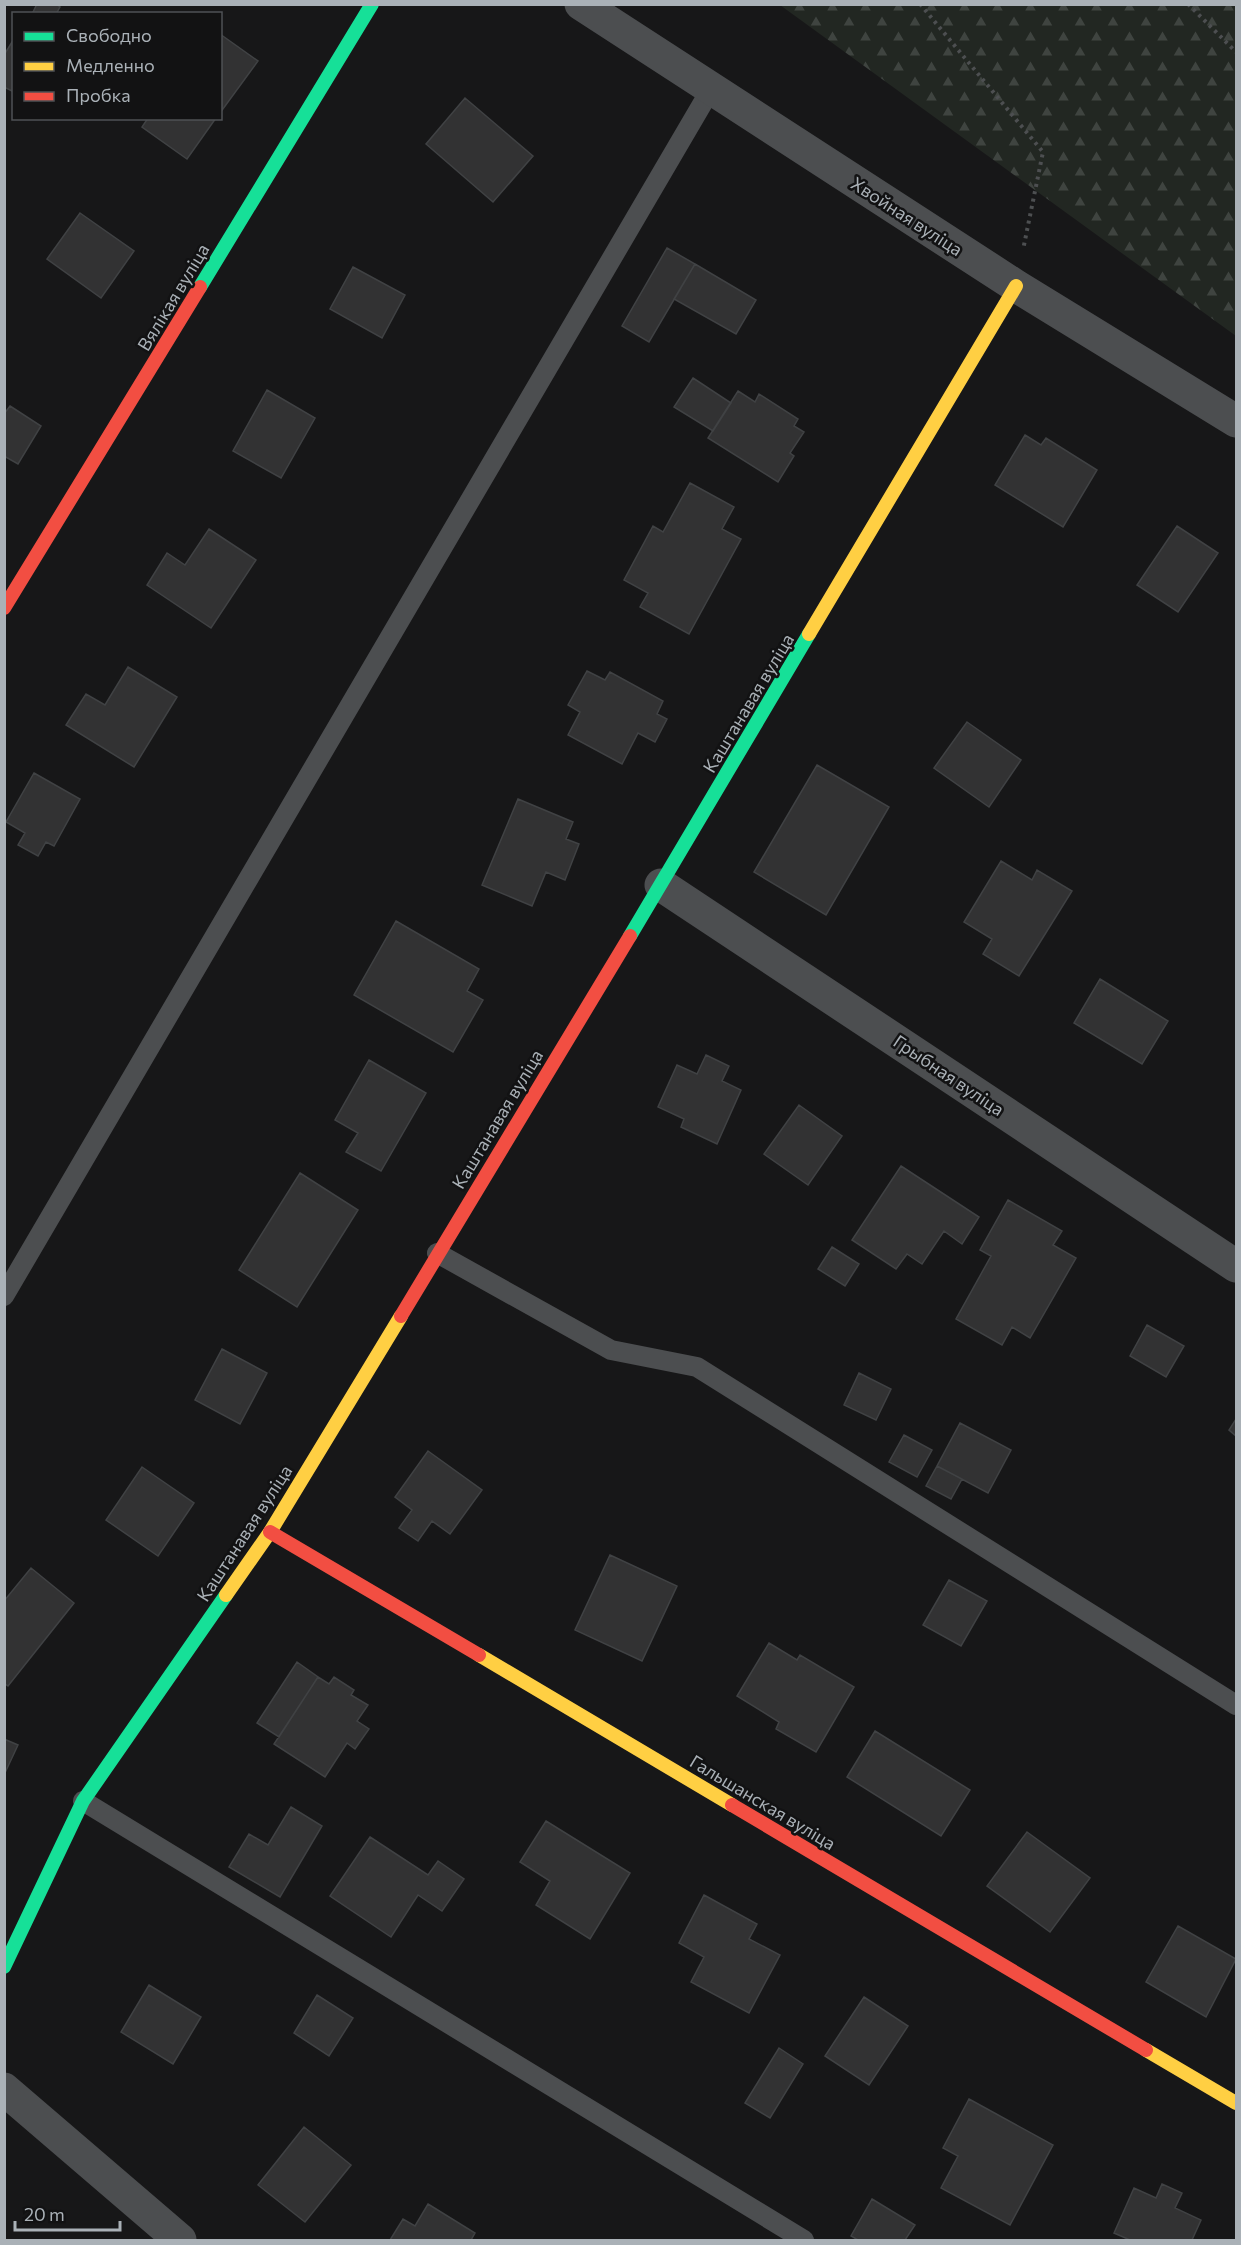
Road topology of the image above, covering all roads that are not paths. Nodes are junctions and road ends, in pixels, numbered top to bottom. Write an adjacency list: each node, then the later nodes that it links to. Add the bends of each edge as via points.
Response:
1 (372, 4): 6 (street, Вялікая вуліца)
2 (581, 4): 3 (street, Хвойная вуліца)
3 (711, 89): 4 (street, Хвойная вуліца); 10 (lane)
4 (1016, 286): 5 (street, Хвойная вуліца); 7 (street, Каштанавая вуліца)
5 (1236, 421)
6 (4, 608)
7 (661, 885): 8 (street, Каштанавая вуліца); 9 (street, Грыбная вуліца)
8 (437, 1253): 11 (street, Каштанавая вуліца); 12 (lane, via 611,1350 697,1367)
9 (1236, 1266)
10 (4, 1296)
11 (270, 1532): 13 (street, Каштанавая вуліца); 16 (street, Гальшанская вуліца)
12 (1236, 1705)
13 (83, 1801): 14 (street, Каштанавая вуліца); 18 (lane)
14 (4, 1967)
15 (4, 2089): 17 (street)
16 (1236, 2103)
17 (180, 2241)
18 (804, 2241)

